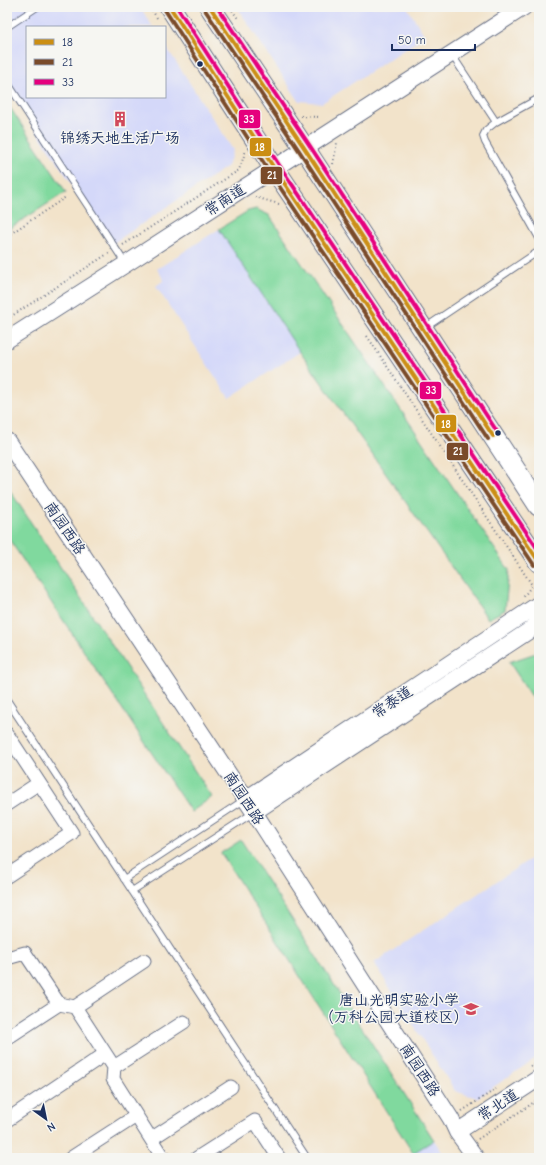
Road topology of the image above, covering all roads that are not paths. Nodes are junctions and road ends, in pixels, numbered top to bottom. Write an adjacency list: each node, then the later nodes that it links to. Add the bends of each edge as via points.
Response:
1 (37, 7): 5 (lane)
2 (170, 7): 11 (main road)
3 (210, 7): 10 (main road)
4 (524, 7): 6 (street, 常南道)
5 (7, 27)
6 (451, 54): 9 (lane); 10 (street, 常南道)
7 (7, 82): 14 (lane)
8 (539, 98): 9 (lane)
9 (496, 122): 12 (lane, via 486,130 483,136 485,142)
10 (305, 149): 11 (street, 常南道); 15 (main road)
11 (274, 168): 14 (street, 常南道); 19 (main road)
12 (539, 238)
13 (539, 251): 15 (lane)
14 (126, 264): 16 (street, 常南道)
15 (423, 329): 18 (main road)
16 (7, 340)
17 (7, 441): 26 (street, 南园西路)
18 (539, 506)
19 (539, 562)
20 (539, 604): 26 (street, 常泰道)
21 (539, 624): 26 (street, 常泰道)
22 (7, 700): 28 (lane)
23 (7, 734): 24 (street)
24 (39, 783): 25 (street); 27 (street, via 72,833)
25 (7, 804)
26 (250, 806): 28 (lane); 29 (lane); 42 (street, 南园西路, via 451,1118)
27 (7, 876)
28 (124, 879): 29 (lane)
29 (132, 892): 49 (lane)
30 (7, 958): 32 (street, via 25,952)
31 (144, 961): 33 (street)
32 (59, 1004): 33 (street); 35 (street)
33 (75, 1006): 36 (street)
34 (184, 1022): 37 (street)
35 (7, 1038)
36 (105, 1054): 37 (street); 41 (street)
37 (114, 1067): 40 (street, via 113,1079)
38 (539, 1078): 42 (street, 常北道)
39 (232, 1087): 43 (street)
40 (136, 1116): 43 (street); 45 (street)
41 (7, 1120)
42 (457, 1132): 44 (street, 南园西路)
43 (151, 1140): 46 (street)
44 (472, 1152)
45 (71, 1158)
46 (163, 1158)
47 (197, 1158): 48 (street, via 255,1121)
48 (279, 1158)
49 (307, 1158)

